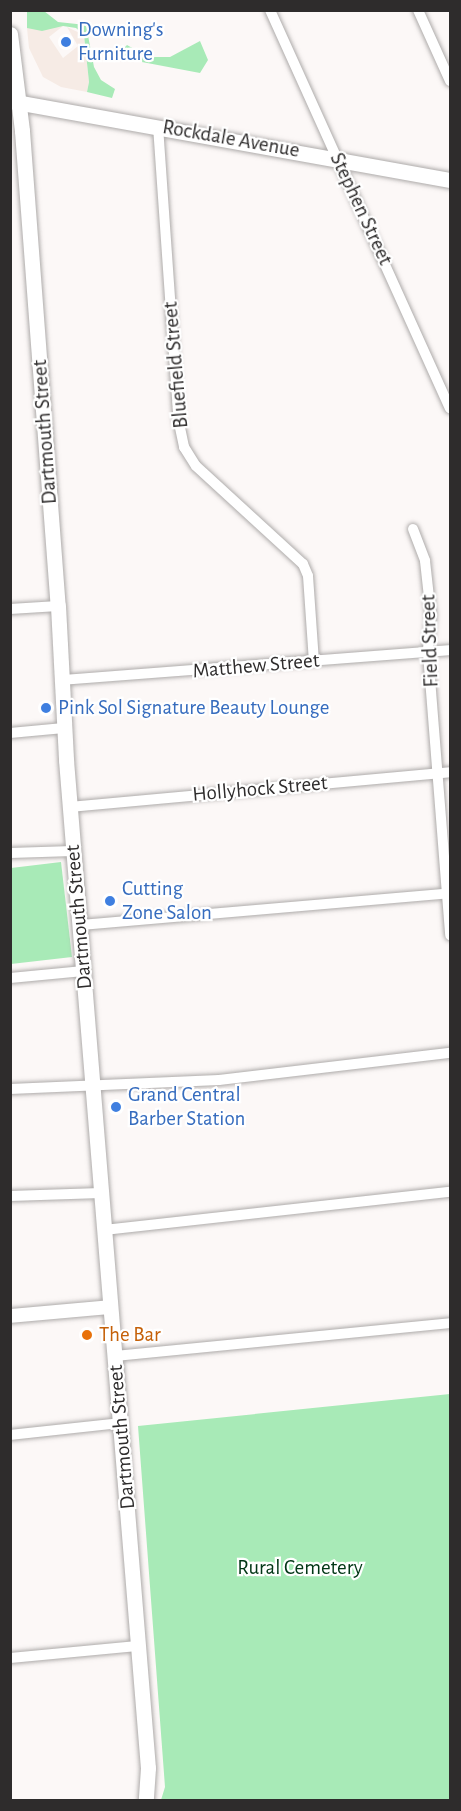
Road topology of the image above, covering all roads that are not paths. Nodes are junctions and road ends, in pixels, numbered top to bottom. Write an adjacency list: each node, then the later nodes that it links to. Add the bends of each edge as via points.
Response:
1 (270, 10): 7 (street, Stephen Street)
2 (418, 10): 4 (street)
3 (10, 34): 5 (main road, Dartmouth Street)
4 (450, 81)
5 (14, 101): 6 (main road, Rockdale Avenue); 11 (main road, Dartmouth Street)
6 (158, 126): 7 (main road, Rockdale Avenue); 15 (street, Bluefield Street, via 179,423 184,447 196,466 303,564 308,576)
7 (338, 158): 8 (main road, Rockdale Avenue); 9 (street, Stephen Street)
8 (450, 180)
9 (450, 408)
10 (413, 529): 14 (street, Field Street, via 425,561 431,615)
11 (58, 606): 12 (street); 16 (main road, Dartmouth Street)
12 (10, 609)
13 (450, 650): 14 (street, Matthew Street)
14 (428, 653): 15 (street, Matthew Street); 20 (street, Field Street)
15 (314, 662): 16 (street, Matthew Street)
16 (62, 680): 17 (main road, Dartmouth Street)
17 (64, 729): 18 (street); 21 (main road, Dartmouth Street)
18 (10, 733)
19 (450, 772): 20 (street, Hollyhock Street)
20 (438, 773): 21 (street, Hollyhock Street); 24 (street, Field Street)
21 (69, 807): 22 (main road, Dartmouth Street)
22 (73, 851): 23 (street); 25 (main road, Dartmouth Street)
23 (10, 854)
24 (448, 893): 25 (street); 26 (street, Field Street)
25 (80, 925): 27 (main road, Dartmouth Street)
26 (450, 935)
27 (84, 971): 28 (street); 30 (main road, Dartmouth Street)
28 (10, 978)
29 (450, 1053): 30 (street, via 219,1080)
30 (95, 1088): 31 (street); 33 (main road, Dartmouth Street)
31 (10, 1089)
32 (450, 1192): 35 (street)
33 (101, 1193): 34 (street); 35 (main road, Dartmouth Street)
34 (10, 1196)
35 (104, 1230): 36 (main road, Dartmouth Street)
36 (111, 1307): 37 (street); 39 (main road, Dartmouth Street)
37 (10, 1316)
38 (450, 1323): 39 (street)
39 (115, 1356): 40 (main road, Dartmouth Street)
40 (121, 1423): 41 (street); 42 (main road, Dartmouth Street)
41 (10, 1435)
42 (137, 1646): 43 (street); 44 (main road, Dartmouth Street, via 148,1768)
43 (10, 1659)
44 (146, 1800)

